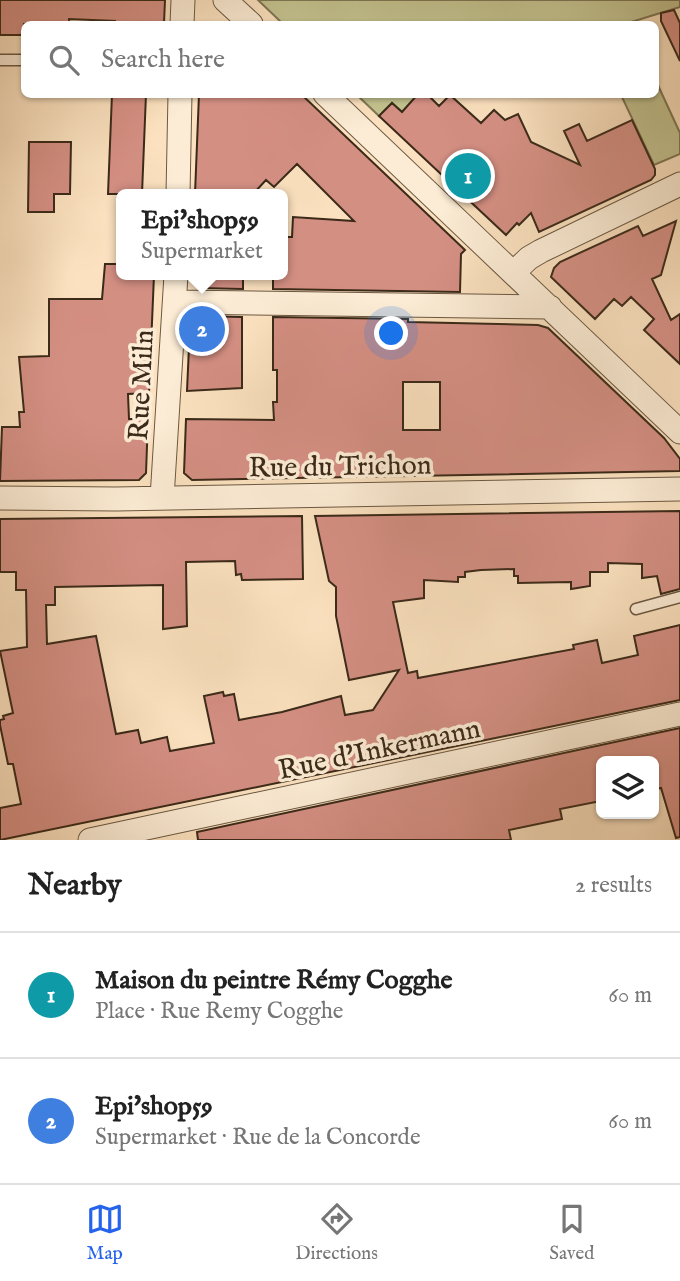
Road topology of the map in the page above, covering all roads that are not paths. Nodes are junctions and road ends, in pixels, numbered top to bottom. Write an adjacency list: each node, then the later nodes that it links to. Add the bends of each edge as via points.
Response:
1 (183, 0): 3 (street)
2 (225, 0): 4 (street)
3 (182, 21)
4 (248, 21)
5 (0, 60): 6 (lane)
6 (21, 60)
7 (180, 98): 10 (street)
8 (329, 98): 11 (street)
9 (680, 184): 11 (street, via 541,251)
10 (178, 189)
11 (513, 273): 14 (street)
12 (176, 280): 13 (street, Rue Miln)
13 (175, 302): 14 (street); 18 (street, Rue Miln)
14 (550, 307): 15 (street)
15 (679, 431)
16 (680, 489): 18 (street, Rue du Trichon)
17 (0, 498): 18 (street, Rue du Trichon)
18 (162, 498)
19 (680, 597): 20 (lane)
20 (636, 609)
21 (680, 714): 22 (street, Rue d'Inkermann)
22 (90, 840)

